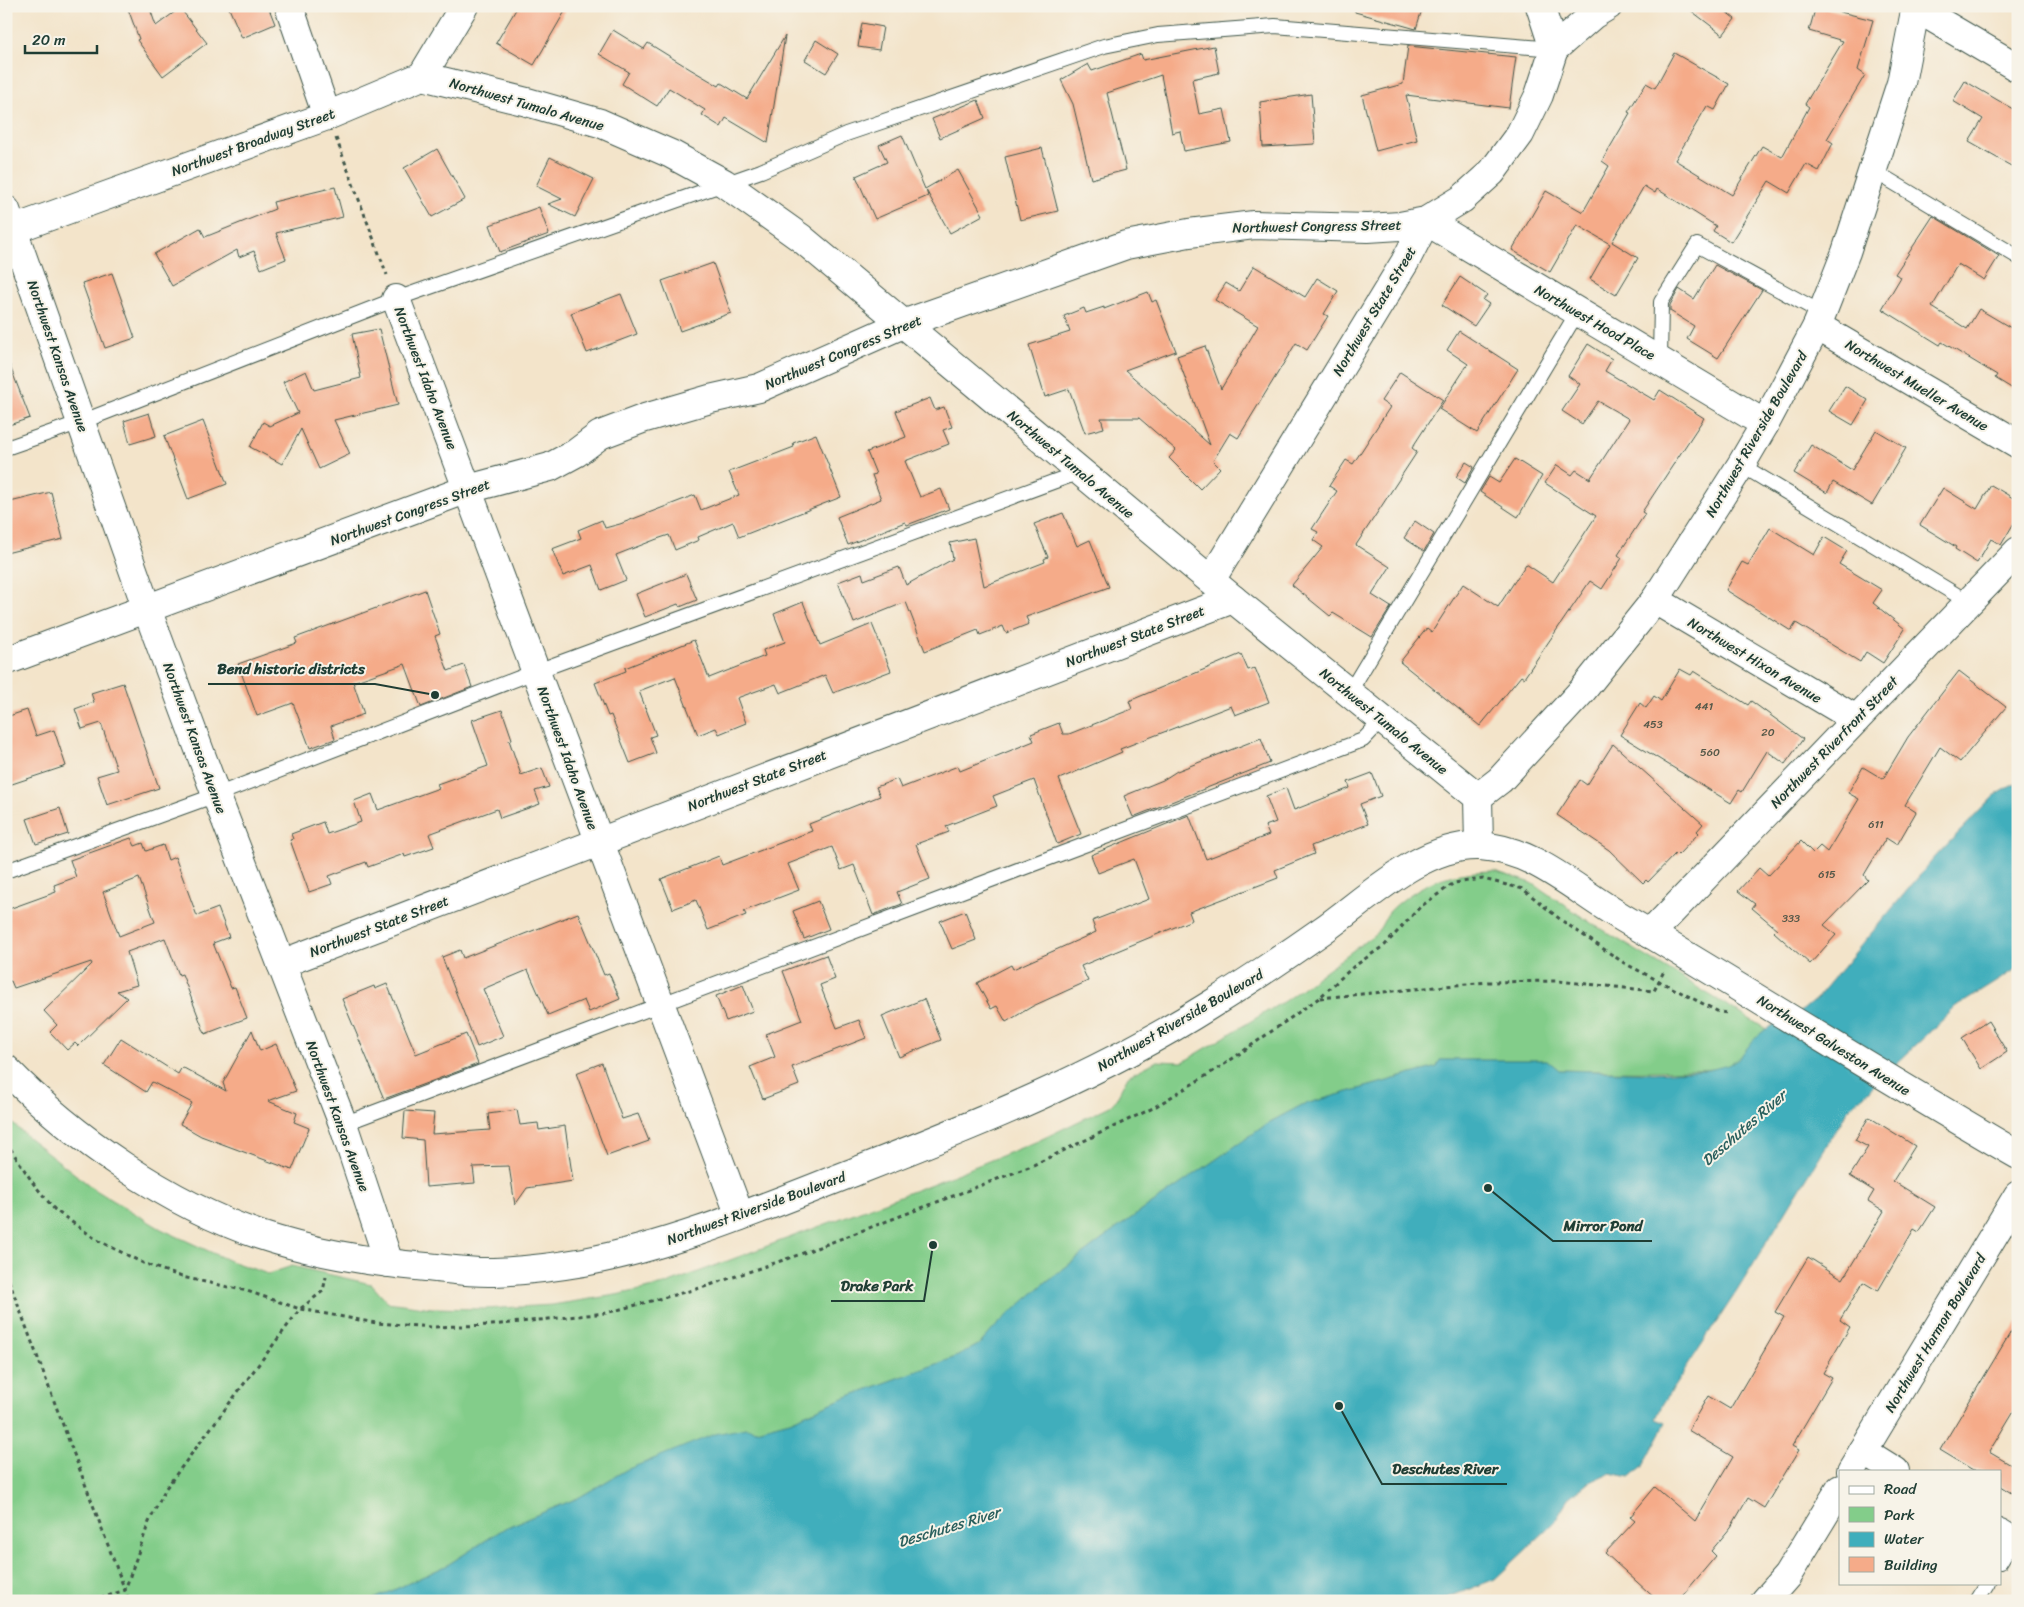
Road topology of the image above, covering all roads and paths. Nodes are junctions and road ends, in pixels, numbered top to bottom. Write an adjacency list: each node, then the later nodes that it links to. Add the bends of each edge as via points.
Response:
1 (289, 6): 9 (street)
2 (464, 6): 8 (street)
3 (1540, 6): 6 (street)
4 (1608, 6): 6 (street)
5 (1916, 7): 7 (street); 10 (street, Northwest Riverside Boulevard, via 1901,83)
6 (1554, 49): 11 (lane, via 1275,26 1158,34 1104,46 846,134 761,171); 12 (street, Northwest Congress Street, via 1539,96 1520,134 1492,172 1462,199)
7 (2018, 68)
8 (422, 76): 9 (street, Northwest Broadway Street); 11 (street, Northwest Tumalo Avenue, via 600,123 671,154)
9 (327, 116): 13 (street, Northwest Broadway Street); 15 (path)
10 (1874, 171): 14 (lane); 17 (street, Northwest Riverside Boulevard)
11 (724, 183): 15 (lane); 18 (street, Northwest Tumalo Avenue, via 801,238)
12 (1426, 221): 16 (street, Northwest Hood Place); 18 (street, Northwest Congress Street, via 1368,228 1254,225 1126,245); 28 (street, Northwest State Street, via 1405,262)
13 (9, 224): 20 (street, Northwest Kansas Avenue)
14 (2018, 257)
15 (396, 299): 20 (lane); 26 (street, Northwest Idaho Avenue)
16 (1577, 313): 19 (street, Northwest Hood Place); 35 (lane)
17 (1819, 320): 19 (lane, via 1697,245 1661,302); 21 (street, Northwest Riverside Boulevard); 22 (street, Northwest Mueller Avenue)
18 (903, 324): 25 (street, Northwest Tumalo Avenue); 26 (street, Northwest Congress Street, via 759,388 645,418 600,435 550,467)
19 (1660, 360): 21 (street, Northwest Hood Place)
20 (80, 422): 23 (lane); 32 (street, Northwest Kansas Avenue)
21 (1765, 424): 24 (street, Northwest Riverside Boulevard)
22 (2018, 444)
23 (6, 448)
24 (1741, 465): 30 (street, Northwest Riverside Boulevard); 31 (lane)
25 (1080, 472): 28 (street, Northwest Tumalo Avenue); 34 (lane)
26 (468, 489): 32 (street, Northwest Congress Street); 34 (street, Northwest Idaho Avenue)
27 (2018, 551): 31 (street, Northwest Riverfront Street)
28 (1211, 580): 29 (street, Northwest Tumalo Avenue)
29 (1233, 598): 35 (street, Northwest Tumalo Avenue); 40 (street, Northwest State Street)
30 (1655, 600): 36 (street, Northwest Hixon Avenue); 39 (street, Northwest Riverside Boulevard, via 1569,706 1500,780)
31 (1970, 603): 36 (street, Northwest Riverfront Street)
32 (147, 609): 33 (street, Northwest Congress Street); 38 (street, Northwest Kansas Avenue)
33 (6, 661)
34 (537, 671): 38 (lane); 40 (street, Northwest Idaho Avenue)
35 (1349, 693): 37 (street, Northwest Tumalo Avenue)
36 (1856, 719): 43 (street, Northwest Riverfront Street)
37 (1382, 720): 39 (street, Northwest Tumalo Avenue); 47 (lane, via 1363,740)
38 (216, 795): 42 (lane); 44 (street, Northwest Kansas Avenue)
39 (1478, 797): 41 (street)
40 (598, 841): 44 (street, Northwest State Street); 47 (street, Northwest Idaho Avenue)
41 (1479, 846): 43 (street, via 1529,858); 54 (street, Northwest Riverside Boulevard, via 1445,851 1417,864 1261,973 1120,1058 1030,1102)
42 (6, 871)
43 (1650, 934): 52 (street, Northwest Galveston Avenue)
44 (281, 964): 50 (street, Northwest Kansas Avenue)
45 (1658, 981): 46 (path, via 1654,991 1558,981 1488,982); 46 (path, via 1595,944 1523,889 1483,879 1454,883 1445,888 1420,907 1385,944); 48 (path, via 1719,1012)
46 (1319, 998): 58 (path, via 1153,1108 1078,1145 941,1201 704,1287 606,1312 492,1325 432,1327 376,1323)
47 (662, 1003): 50 (lane); 54 (street, Northwest Idaho Avenue)
48 (1734, 1013)
49 (6, 1069): 55 (street, Northwest Riverside Boulevard, via 38,1102 88,1142 139,1176 256,1234)
50 (343, 1124): 56 (street, Northwest Kansas Avenue)
51 (6, 1142): 58 (path, via 33,1183 56,1210 97,1240 143,1263 182,1277 247,1291)
52 (2018, 1155)
53 (2018, 1195): 59 (street, Northwest Harmon Boulevard)
54 (740, 1216): 56 (street, Northwest Riverside Boulevard, via 664,1243 582,1262 492,1272)
55 (331, 1255): 56 (street, Northwest Riverside Boulevard); 58 (path, via 323,1291)
56 (389, 1263)
57 (6, 1273): 63 (path)
58 (300, 1308): 63 (path, via 166,1488 149,1522)
59 (1857, 1461): 60 (street)
60 (1891, 1470)
61 (1839, 1491): 68 (street, via 1787,1576)
62 (1987, 1584): 69 (lane)
63 (125, 1590): 66 (path); 67 (path)
64 (6, 1597): 65 (path)
65 (25, 1601)
66 (93, 1601)
67 (129, 1601)
68 (1765, 1601)
69 (1977, 1601)

